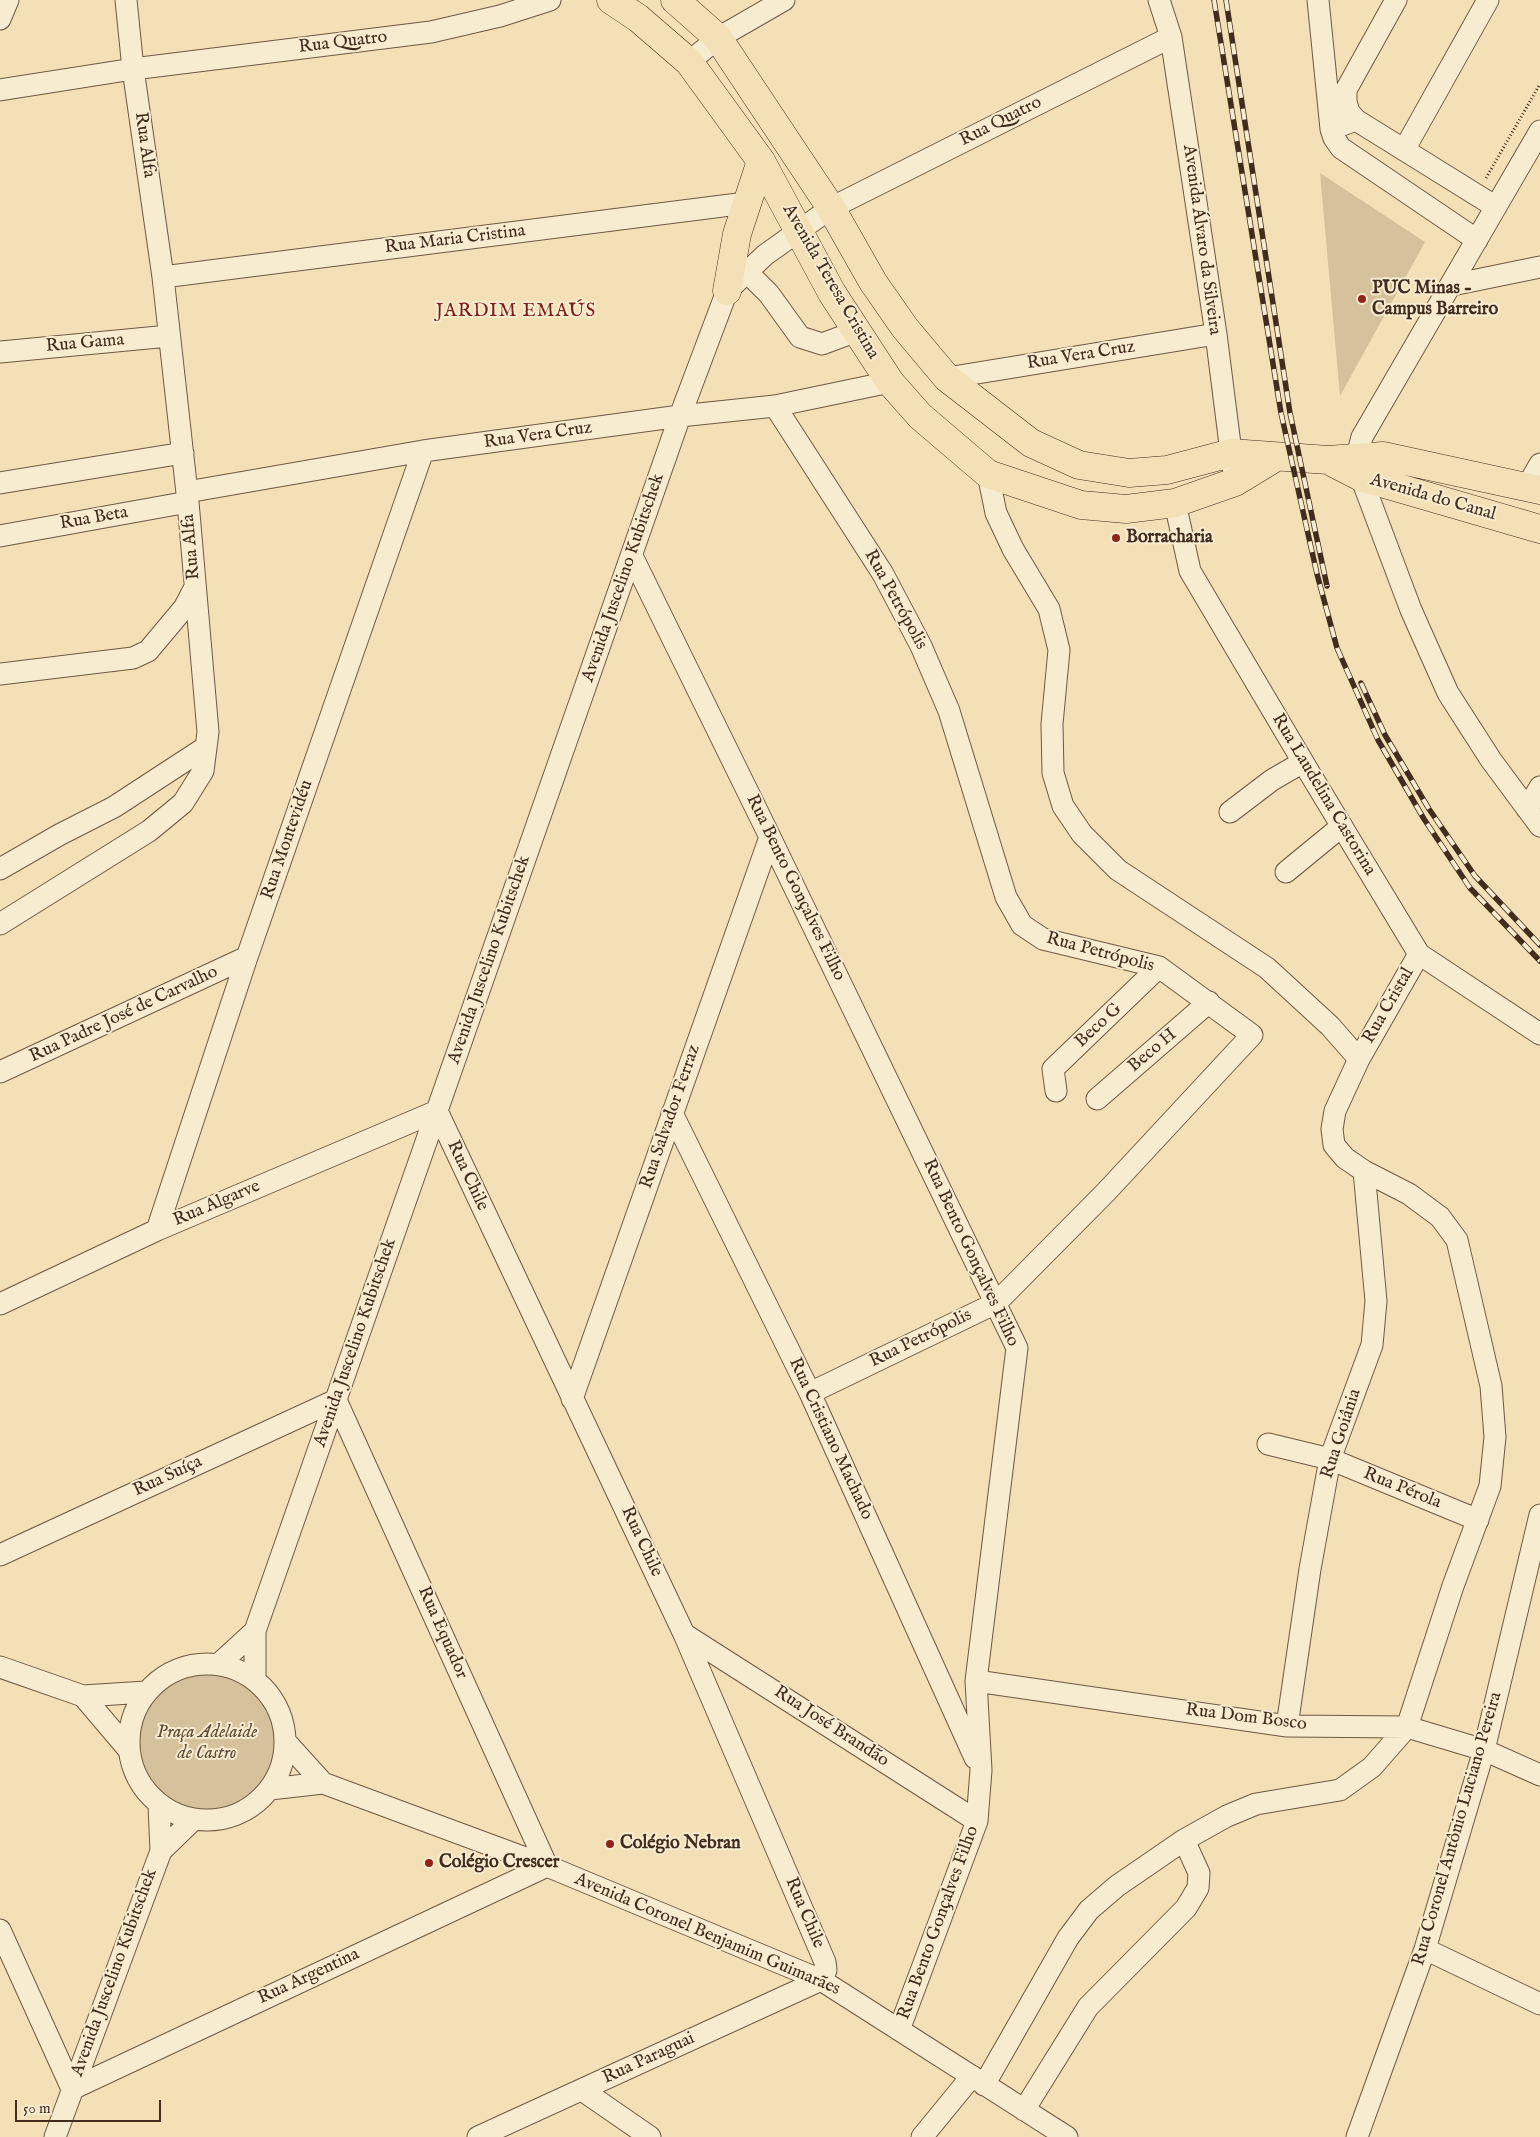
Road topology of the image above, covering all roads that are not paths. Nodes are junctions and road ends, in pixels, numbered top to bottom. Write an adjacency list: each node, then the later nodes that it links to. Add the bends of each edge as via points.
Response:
1 (8, 0): 11 (street)
2 (126, 0): 15 (street, Rua Alfa)
3 (550, 0): 15 (street, Rua Quatro, via 431,32)
4 (611, 0): 14 (main road, Avenida Teresa Cristina, via 638,18)
5 (675, 0): 13 (main road, Avenida Teresa Cristina)
6 (784, 0): 13 (street)
7 (1159, 0): 12 (street, Avenida Álvaro da Silveira)
8 (1318, 0): 18 (street)
9 (1396, 0): 17 (street, via 1346,90 1348,107)
10 (1488, 0): 20 (street)
11 (0, 19)
12 (1171, 37): 24 (street, Rua Quatro); 33 (street, Avenida Álvaro da Silveira)
13 (718, 38): 14 (street); 24 (main road, Avenida Teresa Cristina)
14 (689, 62): 21 (main road, Avenida Teresa Cristina)
15 (133, 69): 16 (street); 29 (street, Rua Alfa)
16 (0, 90)
17 (1356, 120): 18 (street); 20 (street)
18 (1331, 129): 26 (street, via 1341,148)
19 (1540, 131): 23 (street)
20 (1404, 150): 23 (street)
21 (761, 161): 22 (main road); 25 (main road, Avenida Teresa Cristina)
22 (746, 203): 29 (street, Rua Maria Cristina); 31 (main road)
23 (1496, 207): 26 (street)
24 (831, 208): 25 (street, Rua Quatro); 36 (main road, Avenida Teresa Cristina, via 873,282 905,328)
25 (798, 230): 28 (street, Rua Quatro); 32 (main road, Avenida Teresa Cristina)
26 (1477, 240): 30 (street)
27 (1540, 267): 30 (street)
28 (747, 272): 31 (street, Rua Quatro); 32 (street, via 769,294 800,337 822,344)
29 (163, 277): 34 (street, Rua Alfa)
30 (1452, 285): 44 (street, via 1362,436)
31 (727, 291): 39 (street, Avenida Juscelino Kubitschek)
32 (856, 331): 37 (main road, Avenida Teresa Cristina)
33 (1216, 334): 36 (street, Rua Vera Cruz); 42 (street, Avenida Álvaro da Silveira)
34 (169, 336): 35 (street, Rua Gama); 41 (street, Rua Alfa)
35 (0, 352)
36 (947, 378): 42 (main road, Avenida Teresa Cristina, via 1031,444 1079,465 1129,473 1148,472)
37 (890, 382): 38 (street, Rua Vera Cruz); 45 (main road, Avenida Teresa Cristina, via 920,416)
38 (775, 406): 39 (street, Rua Vera Cruz); 68 (street, Rua Petrópolis, via 883,574 921,646 949,711 1006,897 1022,925 1043,940)
39 (680, 416): 40 (street, Rua Vera Cruz); 53 (street, Avenida Juscelino Kubitschek)
40 (423, 451): 49 (street, Rua Vera Cruz); 67 (street, Rua Montevidéu)
41 (183, 453): 48 (street); 49 (street, Rua Alfa)
42 (1231, 453): 43 (main road, Avenida Teresa Cristina); 47 (street, Avenida Álvaro da Silveira)
43 (1276, 457): 44 (main road, Avenida do Canal, via 1328,460); 47 (main road, Avenida Teresa Cristina)
44 (1359, 467): 46 (main road, Avenida do Canal, via 1383,456); 51 (main road, Avenida do Canal); 60 (street, via 1411,610 1448,693 1490,760)
45 (988, 474): 50 (main road, Avenida Teresa Cristina, via 1081,505 1126,509); 71 (street, via 996,513 1013,549 1049,608 1059,650 1052,724 1053,773 1063,806 1082,834 1118,870 1267,968 1330,1026)
46 (1536, 481)
47 (1235, 482): 50 (main road, Avenida Teresa Cristina)
48 (0, 483)
49 (187, 497): 52 (street, Rua Beta); 54 (street, Rua Alfa)
50 (1175, 503): 57 (street, Rua Laudelina Castorina, via 1190,571)
51 (1540, 529)
52 (0, 536)
53 (632, 556): 62 (street, Rua Bento Gonçalves Filho); 75 (street, Avenida Juscelino Kubitschek)
54 (195, 587): 55 (street, via 184,608 148,651 133,658); 56 (street, Rua Alfa, via 208,732)
55 (0, 674)
56 (206, 747): 63 (street, via 114,807); 65 (street, Rua Alfa, via 203,771 183,803 149,831)
57 (1303, 762): 59 (street, via 1272,780); 61 (street, Rua Laudelina Castorina)
58 (1540, 786): 60 (street)
59 (1230, 812)
60 (1534, 817)
61 (1342, 826): 64 (street); 66 (street, Rua Laudelina Castorina)
62 (770, 837): 76 (street, Rua Salvador Ferraz); 79 (street, Rua Bento Gonçalves Filho)
63 (0, 869)
64 (1286, 872)
65 (0, 924)
66 (1419, 954): 70 (street, Rua Laudelina Castorina); 71 (street, Rua Cristal)
67 (247, 957): 72 (street, Rua Padre José de Carvalho); 78 (street, Rua Montevidéu)
68 (1159, 967): 69 (street, Rua Petrópolis); 73 (street, Beco G, via 1053,1069)
69 (1209, 1002): 74 (street, Beco H); 79 (street, Rua Petrópolis, via 1252,1035 1106,1192)
70 (1540, 1034)
71 (1358, 1059): 77 (street, Rua Cristal, via 1334,1112 1332,1129 1334,1144 1345,1158)
72 (0, 1072)
73 (1056, 1091)
74 (1097, 1099)
75 (437, 1111): 78 (street, Rua Algarve); 82 (street, Rua Chile); 83 (street, Avenida Juscelino Kubitschek)
76 (672, 1113): 81 (street, Rua Cristiano Machado); 82 (street, Rua Salvador Ferraz)
77 (1364, 1171): 85 (street, Rua Goiânia, via 1376,1301 1372,1345); 87 (street, Rua Cristal, via 1417,1200 1440,1217 1456,1240 1491,1386 1495,1428 1490,1486)
78 (157, 1230): 80 (street, Rua Algarve)
79 (996, 1303): 81 (street, Rua Petrópolis); 94 (street, Rua Bento Gonçalves Filho, via 1017,1348)
80 (0, 1304)
81 (810, 1393): 102 (street, Rua Cristiano Machado)
82 (572, 1399): 90 (street, Rua Chile)
83 (336, 1400): 88 (street, Rua Suíça); 89 (street, Avenida Juscelino Kubitschek); 111 (street, Rua Equador)
84 (1268, 1444): 85 (street, Rua Pérola)
85 (1330, 1459): 87 (street, Rua Pérola); 97 (street, Rua Goiânia)
86 (1540, 1515): 101 (street, Rua Coronel Antônio Luciano Pereira)
87 (1478, 1520): 98 (street, Rua Cristal)
88 (0, 1554)
89 (255, 1631): 91 (street, Avenida Juscelino Kubitschek); 93 (street, Avenida Juscelino Kubitschek)
90 (684, 1634): 108 (street, Rua José Brandão); 114 (street, Rua Chile, via 825,1962 826,1970)
91 (219, 1664): 93 (street); 95 (street, via 199,1663 179,1668)
92 (0, 1667): 96 (street)
93 (256, 1680): 99 (street, via 272,1697 282,1718)
94 (976, 1680): 97 (street, Rua Dom Bosco); 102 (street, Rua Bento Gonçalves Filho)
95 (146, 1692): 96 (street); 100 (street, via 131,1719)
96 (83, 1696): 100 (street)
97 (1287, 1726): 98 (street, Rua Dom Bosco)
98 (1407, 1727): 101 (street, Rua Dom Bosco); 109 (street, via 1372,1767 1340,1790 1256,1804)
99 (285, 1742): 104 (street, Avenida Coronel Benjamim Guimarães); 105 (street, via 281,1767)
100 (128, 1749): 106 (street, via 144,1790)
101 (1484, 1750): 103 (street, Rua Dom Bosco); 113 (street, Rua Coronel Antônio Luciano Pereira)
102 (980, 1770): 108 (street, Rua Bento Gonçalves Filho)
103 (1540, 1774)
104 (322, 1783): 105 (street, Avenida Coronel Benjamim Guimarães); 111 (street, Avenida Coronel Benjamim Guimarães)
105 (270, 1789): 107 (street, via 255,1804 236,1815)
106 (159, 1805): 107 (street); 110 (street)
107 (193, 1820): 110 (street, Avenida Juscelino Kubitschek)
108 (977, 1821): 116 (street, Rua Bento Gonçalves Filho)
109 (1184, 1840): 117 (street, via 1117,1886 1089,1910); 120 (street, via 1199,1873 1198,1888 1186,1908 1088,2007)
110 (161, 1851): 118 (street, Avenida Juscelino Kubitschek)
111 (547, 1866): 114 (street, Avenida Coronel Benjamim Guimarães); 118 (street, Rua Argentina)
112 (0, 1930): 118 (street)
113 (1425, 1949): 115 (street); 126 (street, Rua Coronel Antônio Luciano Pereira)
114 (820, 1980): 116 (street, Avenida Coronel Benjamim Guimarães); 119 (street, Rua Paraguai)
115 (1540, 2004)
116 (899, 2030): 117 (street, Avenida Coronel Benjamim Guimarães)
117 (978, 2080): 120 (street, Avenida Coronel Benjamim Guimarães); 124 (street)
118 (72, 2089): 121 (street, Avenida Juscelino Kubitschek)
119 (582, 2090): 122 (street, Rua Paraguai); 123 (street)
120 (1024, 2110): 125 (street, Avenida Coronel Benjamim Guimarães)
121 (55, 2137)
122 (478, 2137)
123 (650, 2137)
124 (922, 2137)
125 (1067, 2137)
126 (1357, 2137)

